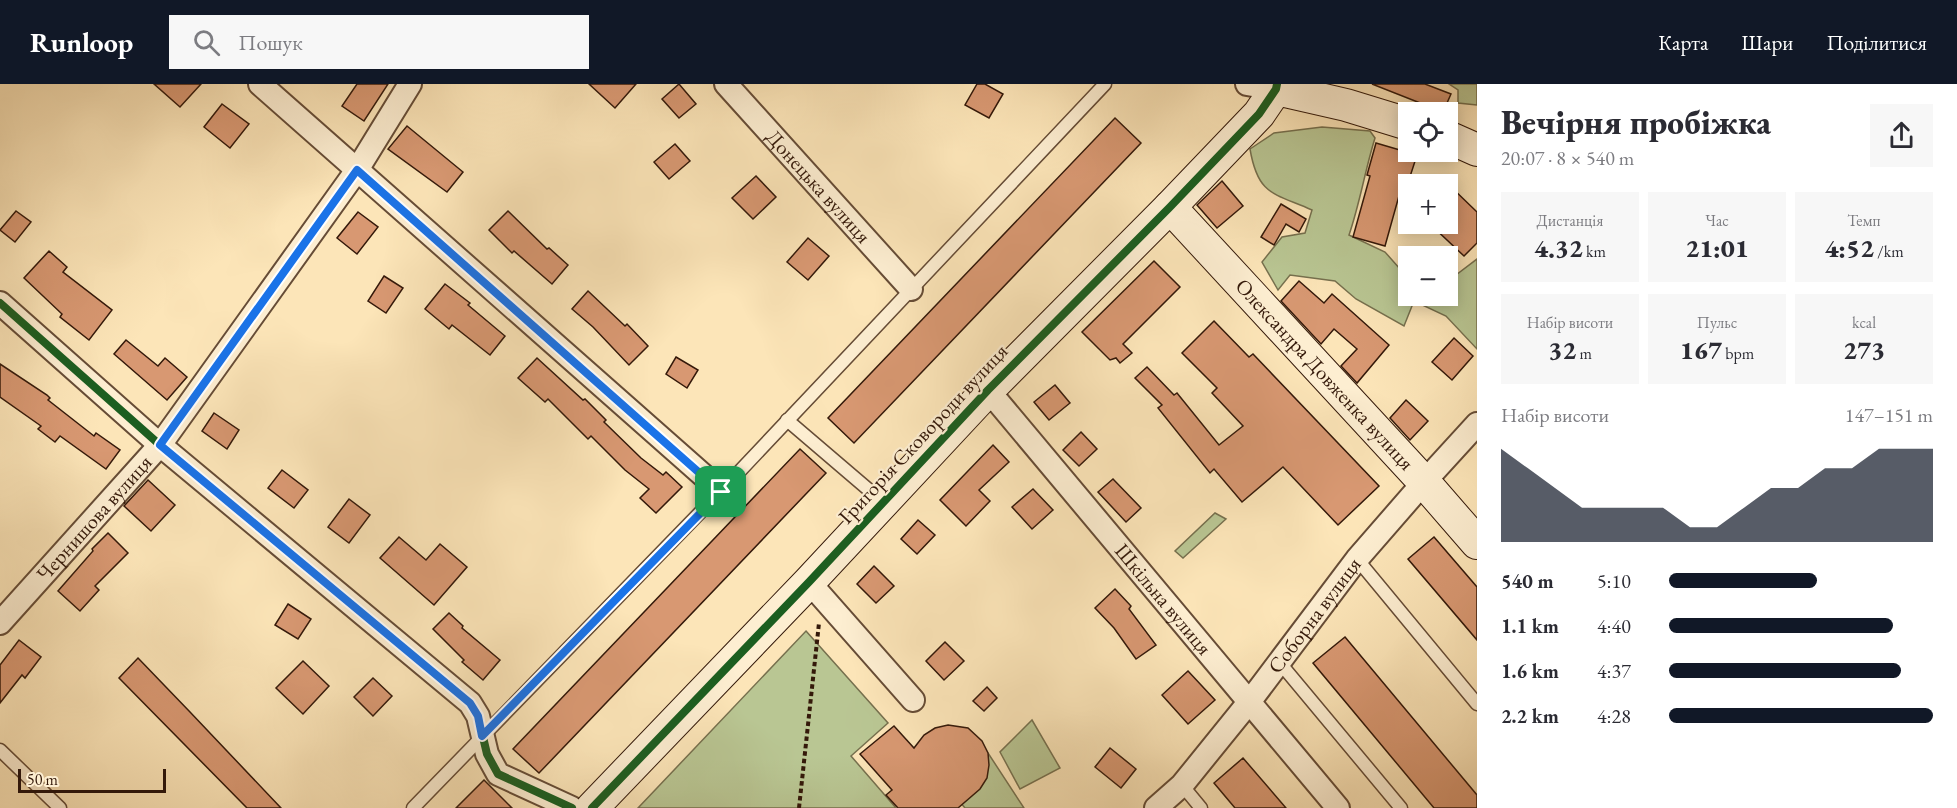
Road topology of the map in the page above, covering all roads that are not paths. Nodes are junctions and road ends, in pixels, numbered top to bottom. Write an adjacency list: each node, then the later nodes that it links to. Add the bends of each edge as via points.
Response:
1 (260, 84): 9 (street)
2 (410, 84): 9 (street, Чернишова вулиця)
3 (726, 84): 11 (street, Донецька вулиця)
4 (1105, 84): 11 (lane)
5 (1267, 86): 6 (street); 10 (street, Григорія Сковороди вулиця, via 1259,114)
6 (1398, 121)
7 (1458, 141): 8 (street)
8 (1477, 150)
9 (357, 170): 16 (street, Чернишова вулиця); 18 (street)
10 (1170, 207): 13 (street, Григорія Сковороди вулиця); 17 (street, Олександра Довженка вулиця)
11 (911, 290): 14 (lane)
12 (0, 303): 16 (street)
13 (988, 390): 19 (street, Григорія Сковороди вулиця); 26 (street, Шкільна вулиця)
14 (787, 420): 18 (lane); 19 (lane)
15 (1477, 424): 17 (street, Соборна вулиця)
16 (160, 445): 23 (street, Чернишова вулиця); 28 (street, via 470,703 478,716)
17 (1424, 482): 20 (street, Олександра Довженка вулиця); 21 (street, Соборна вулиця)
18 (721, 492): 28 (lane)
19 (883, 502): 22 (street, Григорія Сковороди вулиця)
20 (1477, 543)
21 (1357, 559): 24 (street, Соборна вулиця); 27 (lane)
22 (815, 590): 25 (street); 34 (street, Григорія Сковороди вулиця)
23 (0, 623)
24 (1280, 663): 26 (street, Соборна вулиця); 38 (lane)
25 (913, 700)
26 (1250, 701): 30 (street, Соборна вулиця); 37 (street, Шкільна вулиця)
27 (1477, 704)
28 (482, 736): 32 (lane); 33 (street, via 498,774)
29 (0, 750): 31 (lane)
30 (1182, 785): 35 (street, Соборна вулиця); 36 (lane)
31 (60, 808)
32 (413, 808)
33 (572, 808)
34 (592, 808)
35 (1156, 808)
36 (1201, 808)
37 (1338, 808)
38 (1401, 808)

